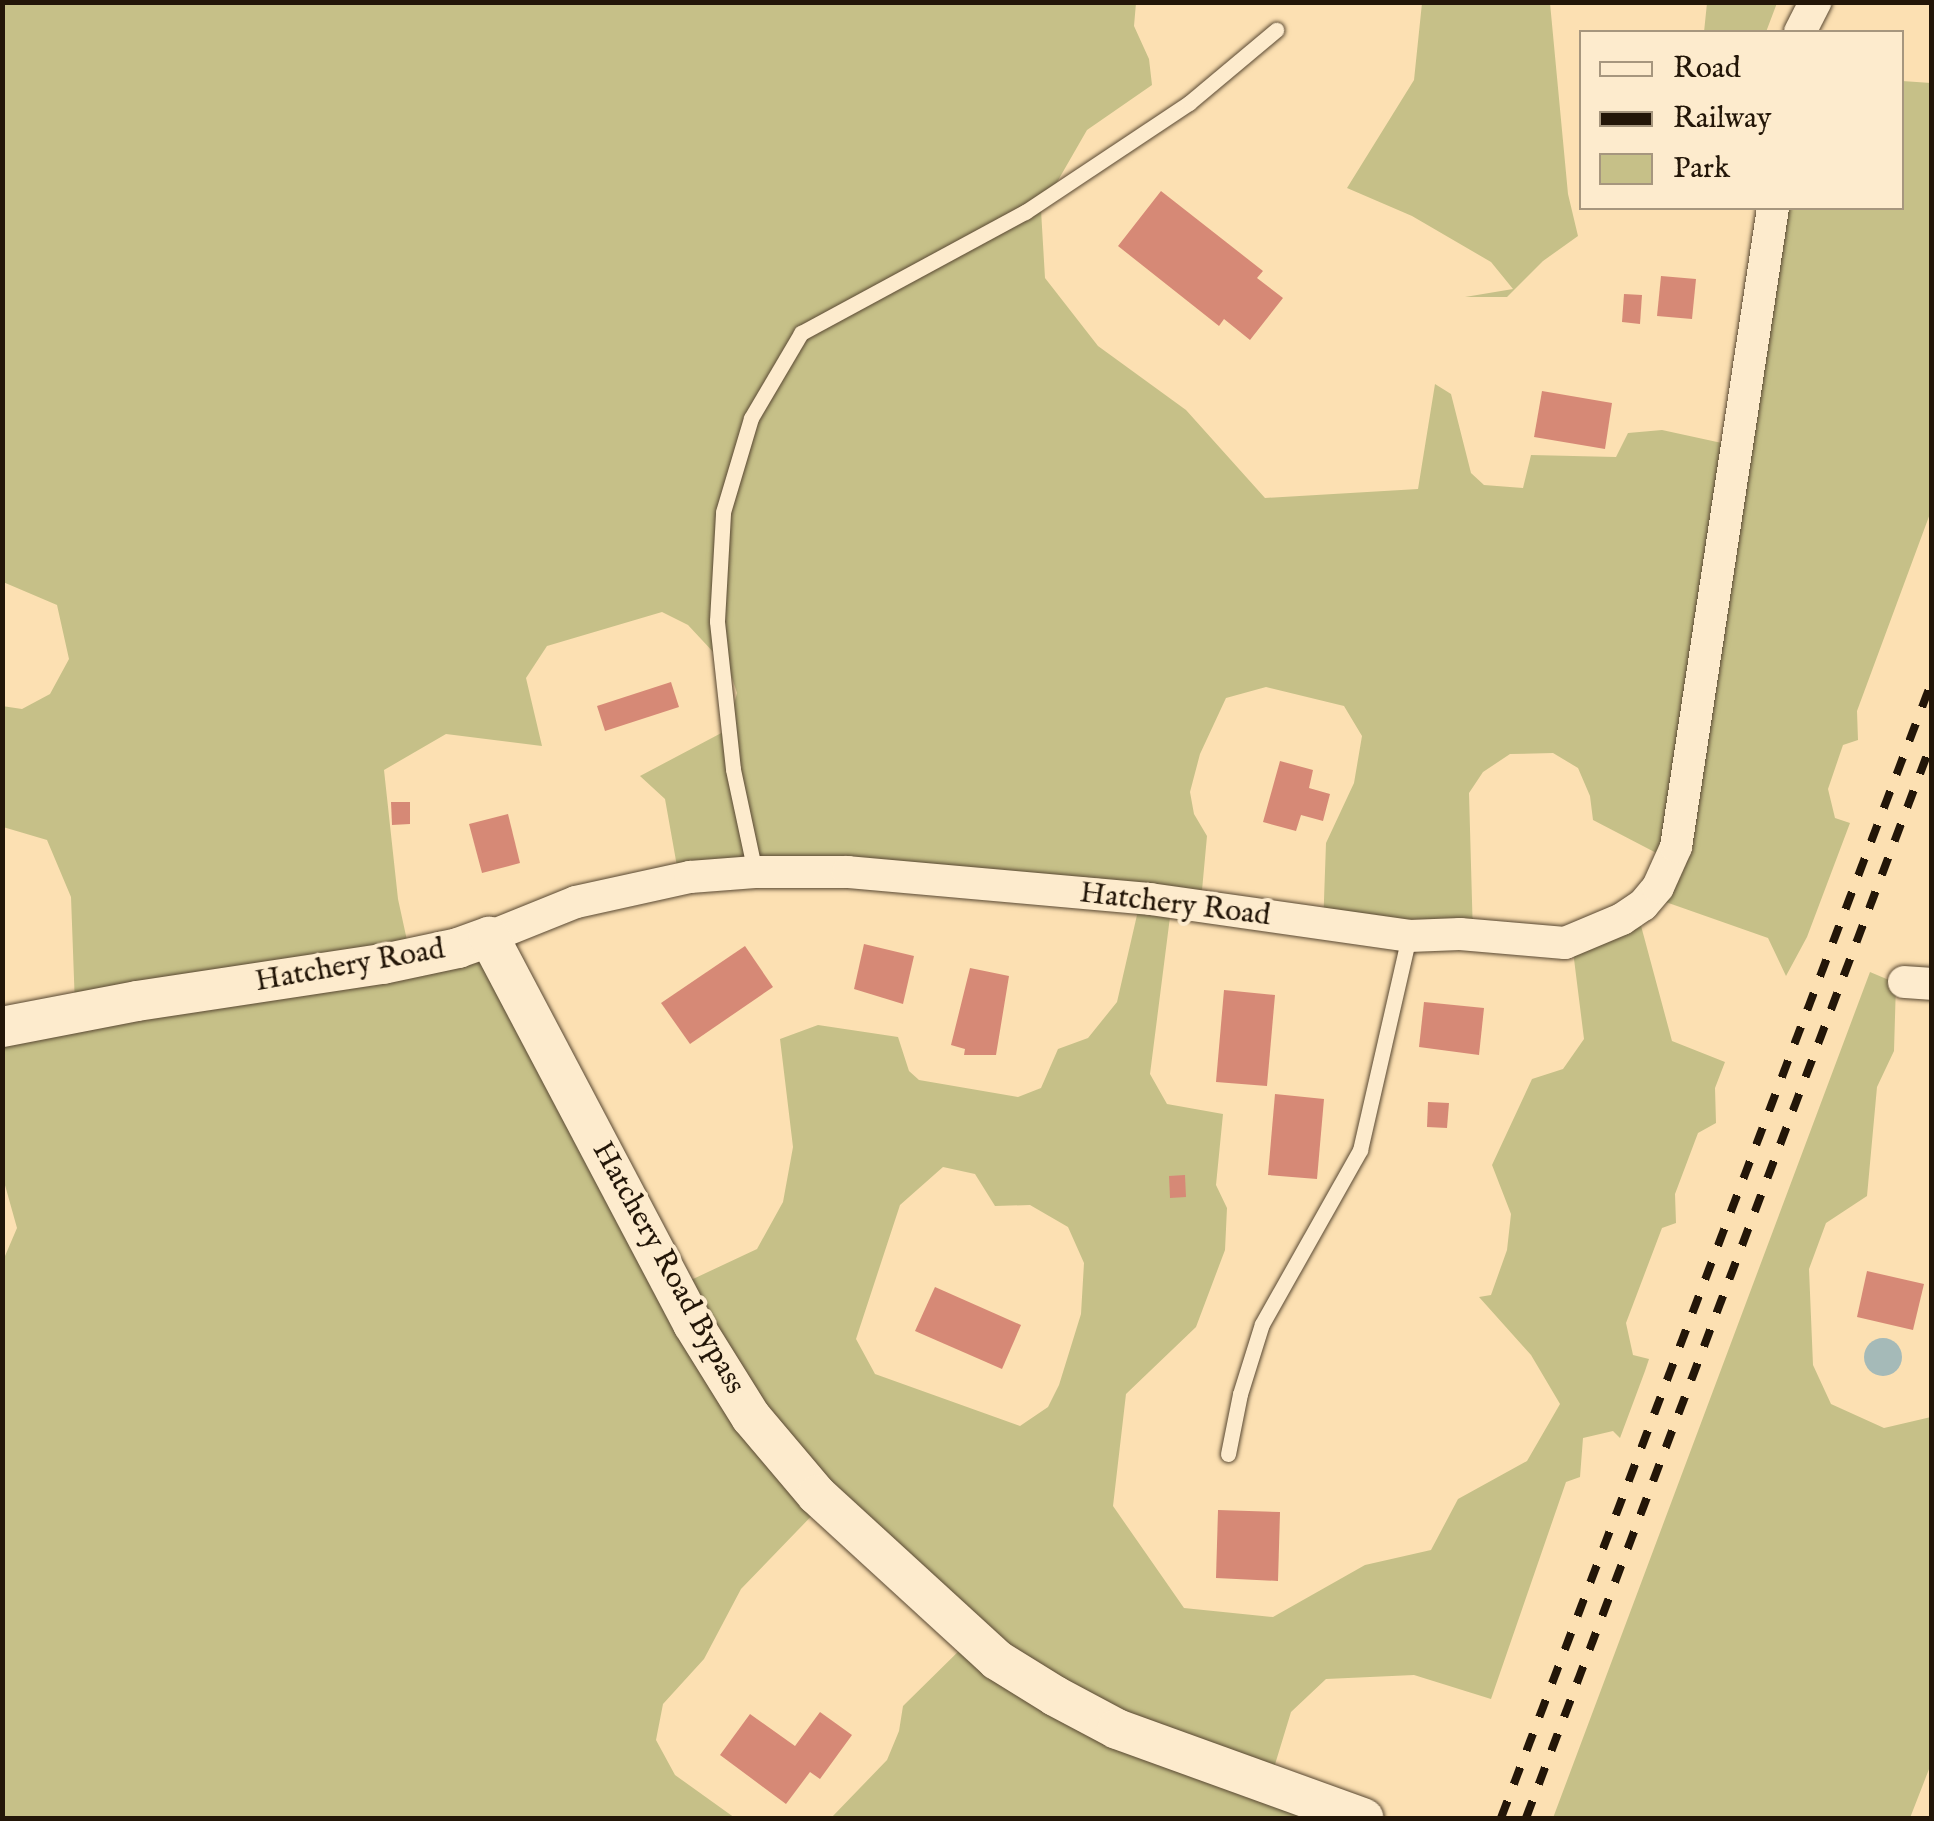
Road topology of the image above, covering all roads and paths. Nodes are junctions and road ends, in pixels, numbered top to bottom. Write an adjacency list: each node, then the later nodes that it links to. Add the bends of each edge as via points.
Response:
1 (1815, 2): 3 (street)
2 (1276, 30): 5 (lane, via 1189,103 1026,212 801,333 751,418 723,512 717,620 733,769)
3 (1801, 30)
4 (1773, 210): 6 (street, Hatchery Road, via 1676,847 1658,887 1622,919 1565,943)
5 (755, 872): 6 (street, Hatchery Road, via 848,872 1150,899); 7 (street, Hatchery Road, via 690,877 576,902)
6 (1409, 936): 9 (lane, via 1360,1150 1262,1324)
7 (489, 937): 8 (street, Hatchery Road, via 382,964); 10 (street, Hatchery Road Bypass, via 693,1324 752,1416 817,1495 996,1660 1055,1696 1117,1729)
8 (2, 1027)
9 (1228, 1454)
10 (1363, 1818)

